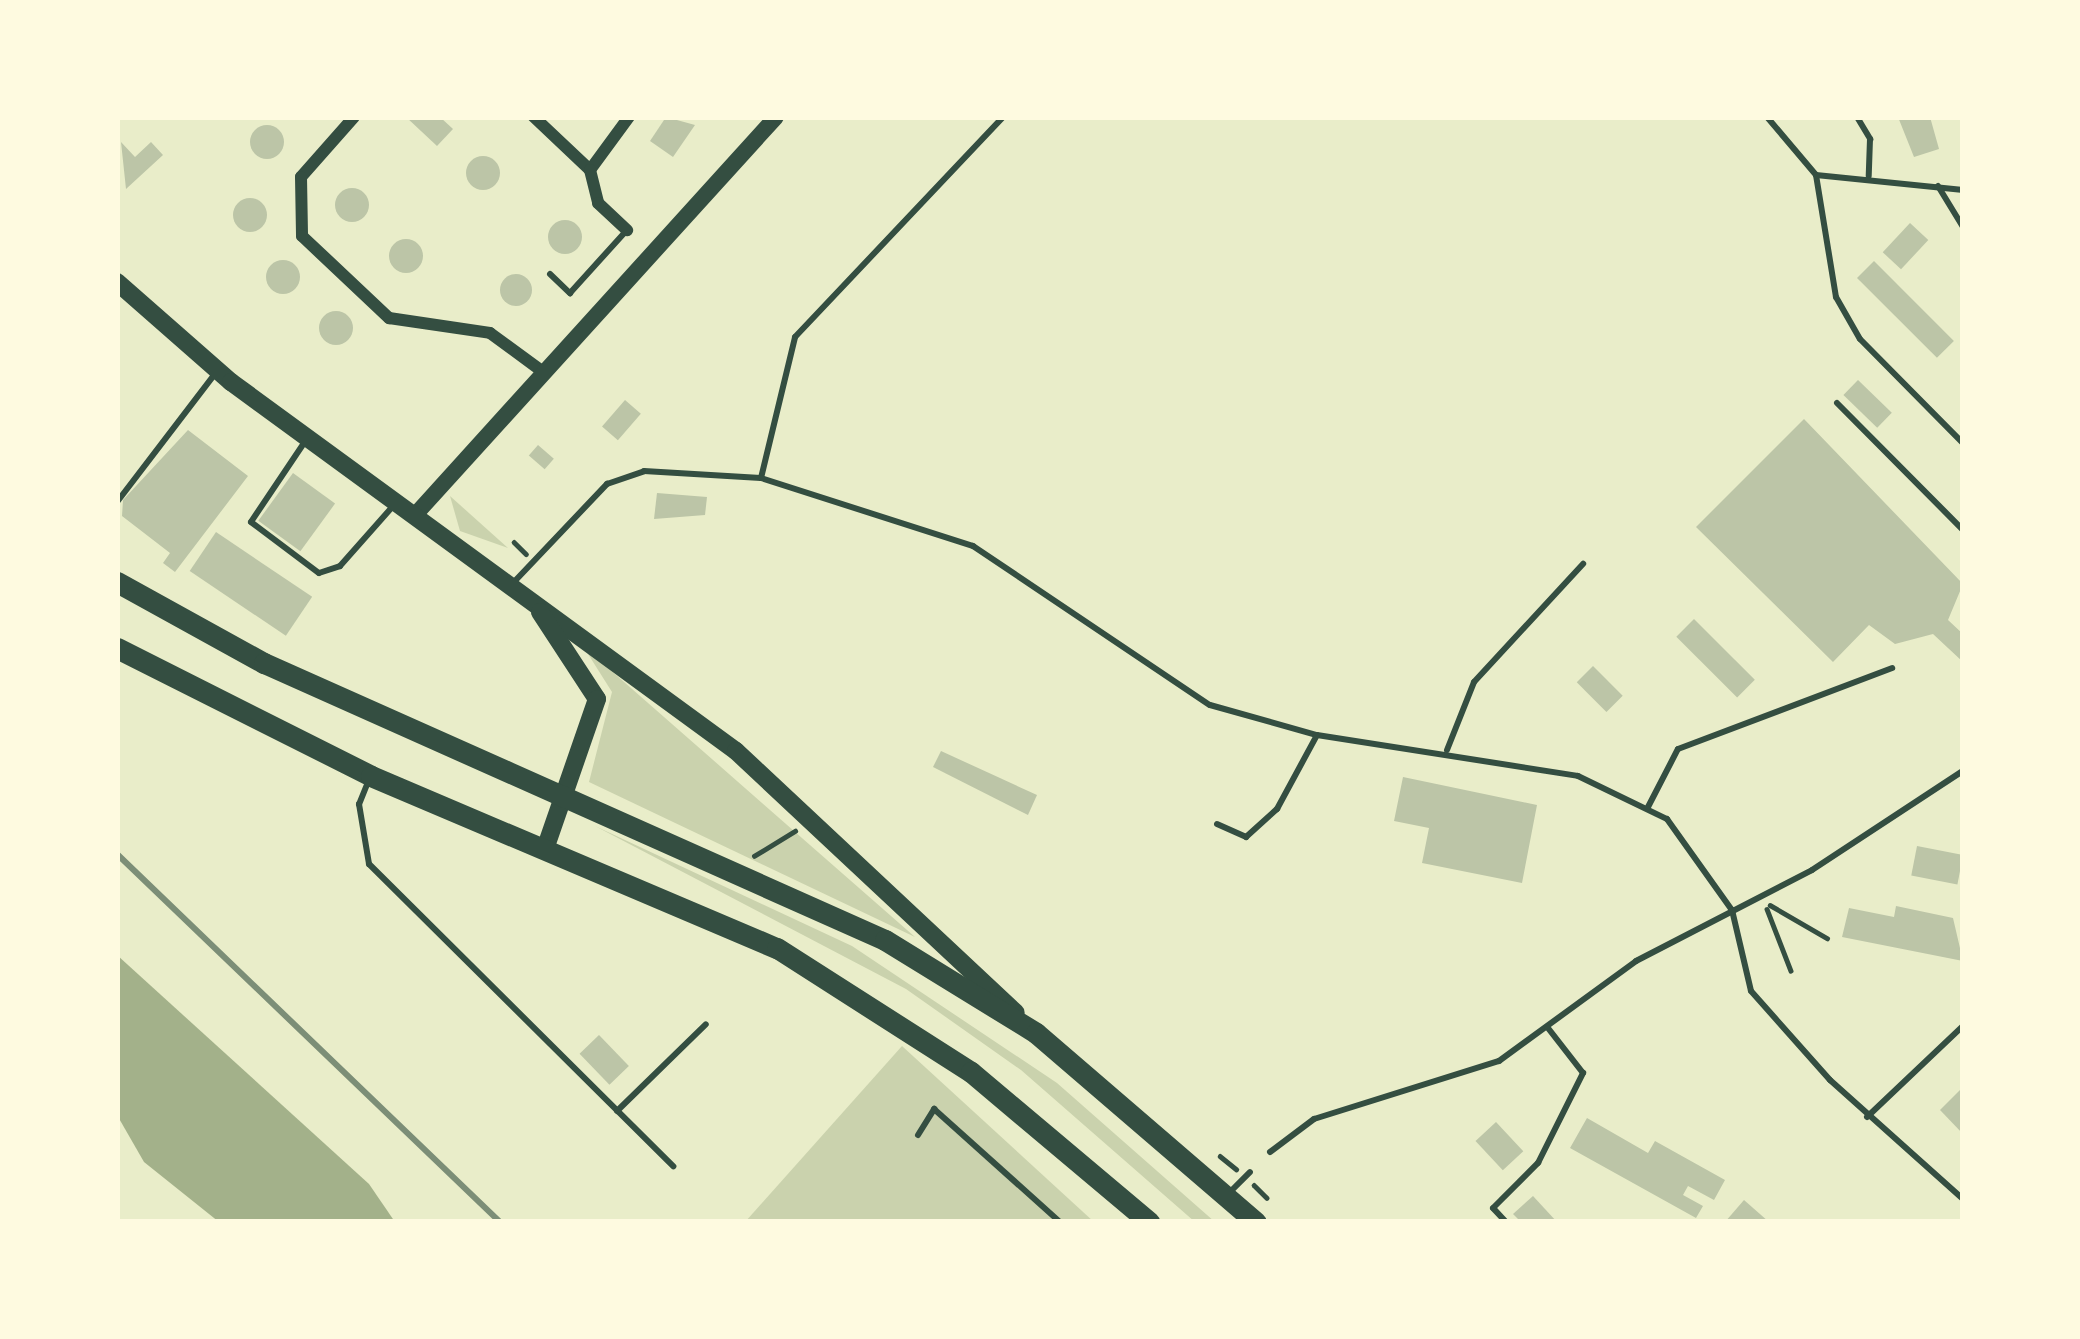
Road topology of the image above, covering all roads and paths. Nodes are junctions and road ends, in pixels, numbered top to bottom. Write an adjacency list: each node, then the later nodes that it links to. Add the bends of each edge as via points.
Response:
1 (354, 117): 18 (street, via 301,177 302,236 389,318 490,333)
2 (533, 117): 8 (street)
3 (629, 117): 8 (street)
4 (776, 117): 18 (street)
5 (1003, 117): 22 (lane, via 795,337)
6 (1767, 117): 9 (lane)
7 (1857, 117): 10 (lane, via 1870,139)
8 (590, 170): 14 (street, via 598,202)
9 (1816, 176): 10 (lane); 21 (lane, via 1836,297 1860,339)
10 (1869, 176): 11 (lane)
11 (1938, 186): 12 (lane); 13 (lane)
12 (1963, 190)
13 (1963, 227)
14 (627, 230): 15 (lane, via 570,293)
15 (550, 274)
16 (117, 282): 17 (main road)
17 (218, 370): 20 (main road); 23 (lane)
18 (542, 371): 25 (street)
19 (1837, 403): 26 (lane)
20 (308, 438): 24 (main road); 24 (lane, via 251,522 262,533 327,575)
21 (1963, 443)
22 (761, 478): 29 (lane, via 644,471 607,484); 32 (lane, via 937,530 1170,686)
23 (117, 502)
24 (397, 502): 25 (main road)
25 (415, 515): 29 (main road)
26 (1963, 530)
27 (1583, 564): 33 (lane, via 1474,682)
28 (117, 582): 36 (highway, via 264,663)
29 (518, 586): 36 (main road, via 597,699); 38 (main road)
30 (117, 648): 35 (highway)
31 (1892, 668): 37 (lane, via 1678,749)
32 (1316, 735): 33 (lane); 39 (lane, via 1276,809 1246,838)
33 (1447, 750): 37 (lane, via 1578,776)
34 (1963, 771): 42 (lane)
35 (371, 776): 40 (highway); 50 (lane, via 358,804 369,864)
36 (564, 794): 40 (main road); 41 (highway)
37 (1648, 807): 43 (lane, via 1707,865)
38 (813, 815): 41 (path); 49 (main road)
39 (1217, 824)
40 (546, 846): 59 (highway, via 777,948 997,1092)
41 (743, 870): 49 (highway)
42 (1763, 897): 43 (lane); 44 (path); 45 (path)
43 (1732, 910): 48 (lane, via 1636,961); 51 (lane, via 1751,991)
44 (1827, 938)
45 (1791, 971)
46 (706, 1024): 50 (lane)
47 (1963, 1026): 51 (lane)
48 (1548, 1028): 53 (lane, via 1499,1061 1313,1119); 61 (lane, via 1583,1073 1538,1163 1493,1208)
49 (1036, 1034): 56 (highway)
50 (617, 1111): 54 (lane)
51 (1868, 1117): 57 (lane)
52 (918, 1136): 58 (lane, via 934,1109)
53 (1270, 1152)
54 (673, 1166)
55 (1250, 1172): 56 (lane)
56 (1228, 1194): 60 (highway)
57 (1963, 1198)
58 (1060, 1222)
59 (1149, 1222)
60 (1256, 1222)
61 (1506, 1222)

